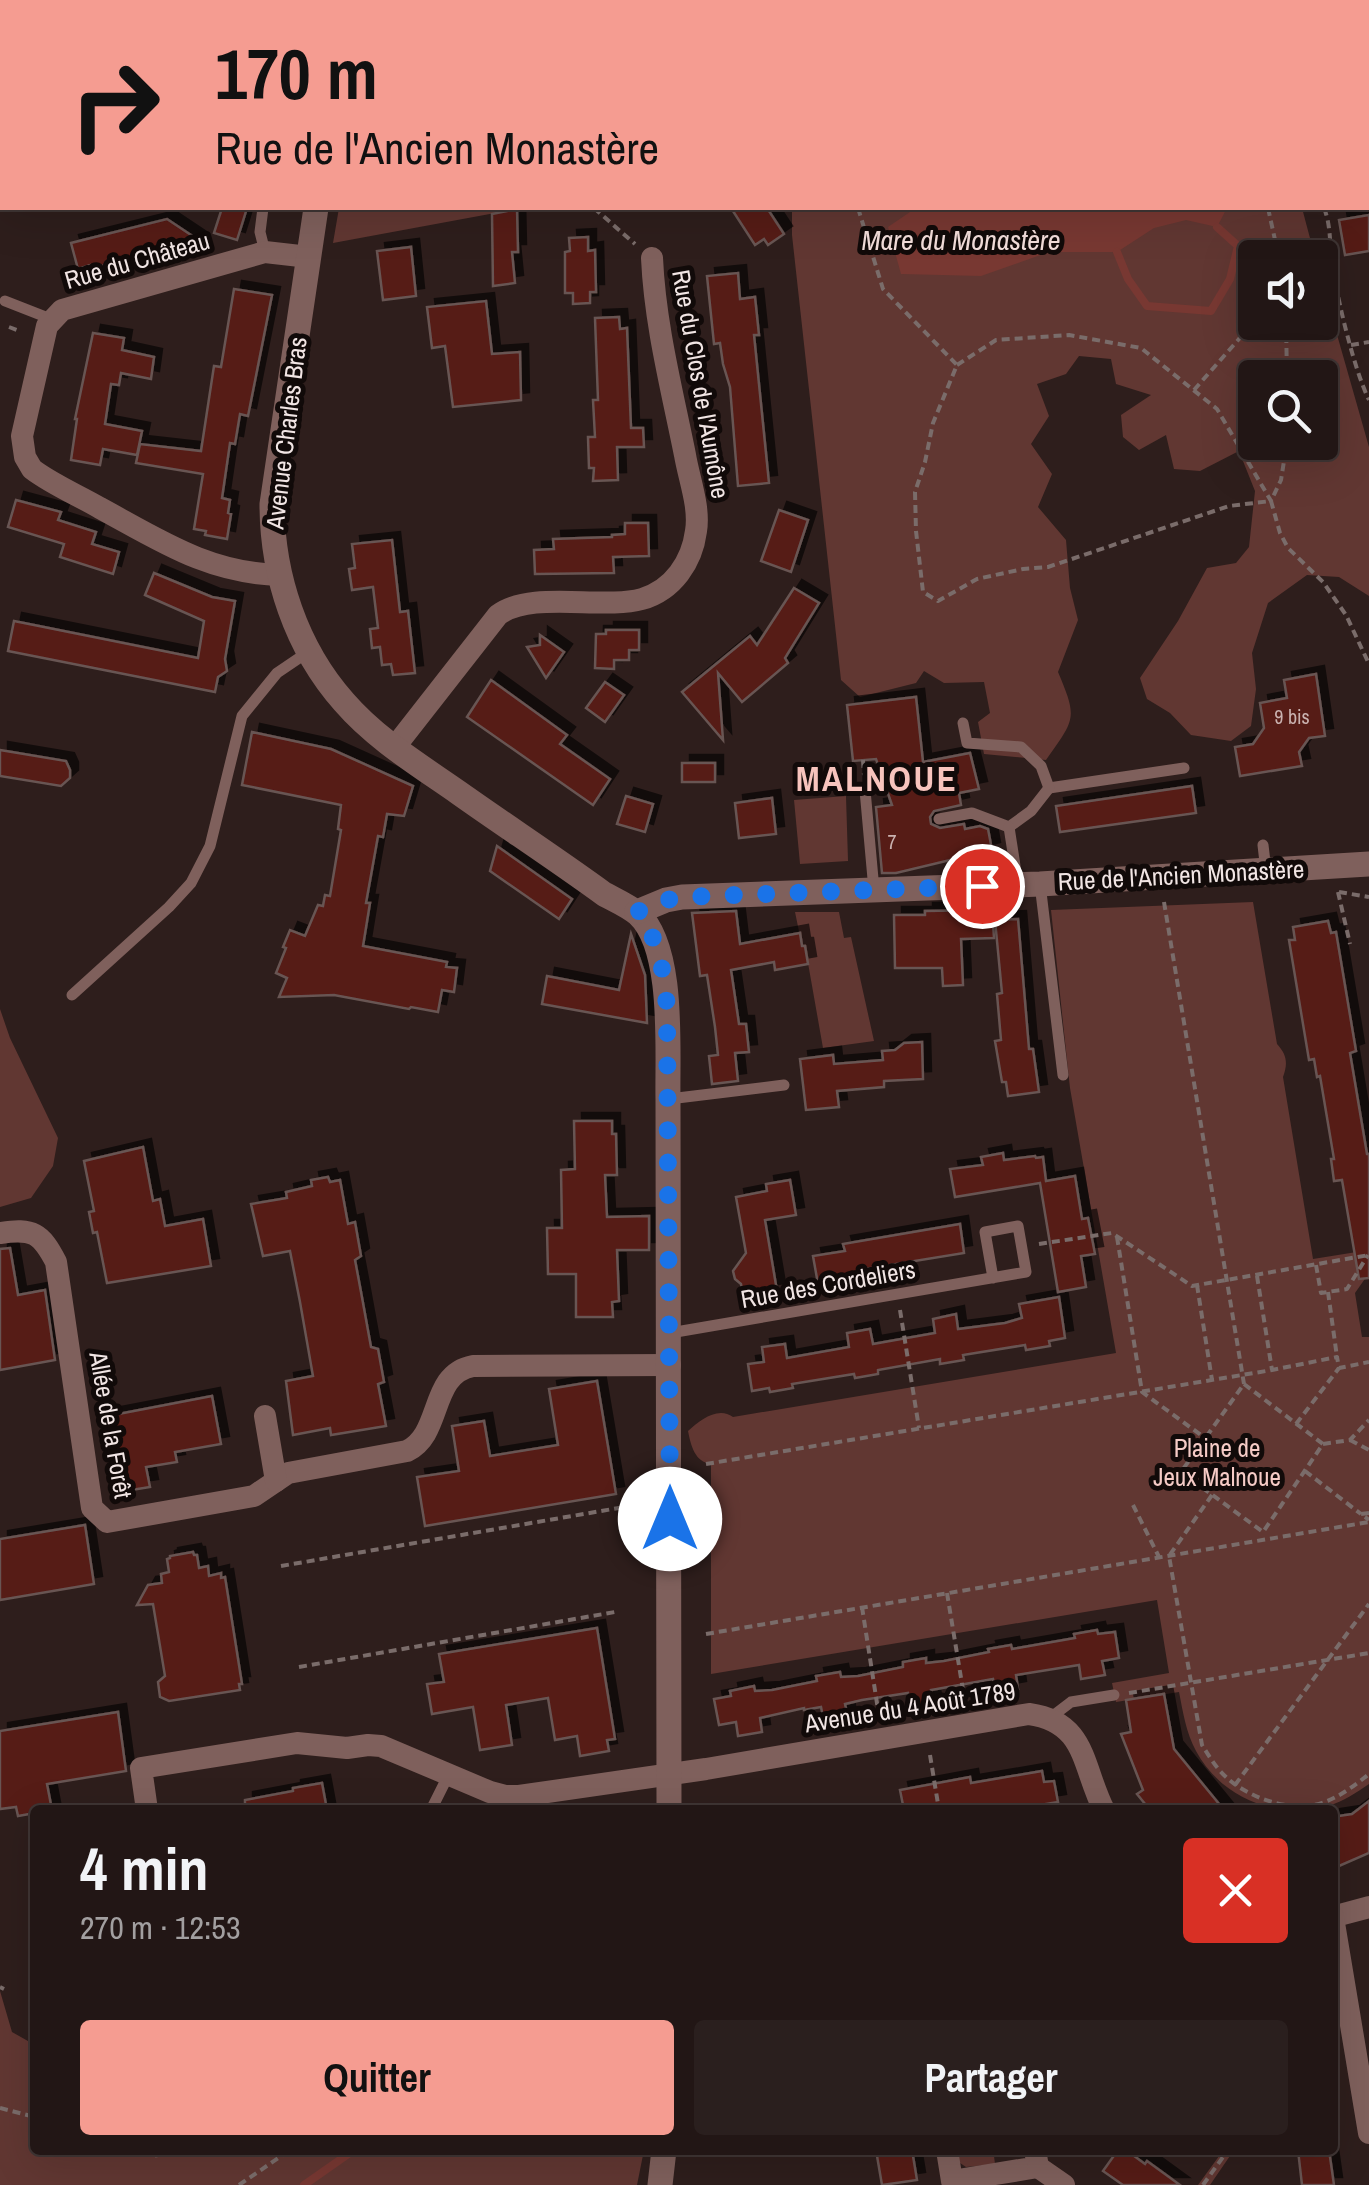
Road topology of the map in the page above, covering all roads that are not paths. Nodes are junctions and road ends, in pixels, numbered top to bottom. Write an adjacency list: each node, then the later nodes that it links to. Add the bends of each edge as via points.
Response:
1 (263, 210): 3 (lane)
2 (316, 210): 4 (street, Avenue Charles Bras)
3 (264, 252): 4 (street, Rue du Château); 7 (street, Rue du Château, via 82,303)
4 (308, 257): 8 (street, Avenue Charles Bras, via 272,504)
5 (652, 258): 11 (street, Rue du Clos de l'Aumône, via 697,520 689,558 670,583 643,599 505,610)
6 (5, 302): 7 (lane)
7 (52, 319): 8 (street, Rue du Château, via 22,436 32,469 186,554 230,570)
8 (280, 575): 9 (street, Avenue Charles Bras)
9 (308, 652): 11 (street, Avenue Charles Bras, via 346,704); 21 (lane, via 277,673 242,716 210,846 191,883)
10 (963, 723): 13 (lane, via 966,743 1022,747 1041,766)
11 (394, 748): 20 (street, Avenue Charles Bras)
12 (1184, 768): 13 (lane)
13 (1049, 788): 16 (lane)
14 (864, 790): 19 (lane)
15 (939, 819): 16 (lane, via 972,813)
16 (1008, 827): 18 (lane)
17 (1369, 864): 18 (street, Rue de l'Ancien Monastère, via 1264,858 1160,877)
18 (1029, 884): 19 (street, Rue de l'Ancien Monastère); 22 (lane)
19 (874, 890): 20 (street, Rue de l'Ancien Monastère, via 682,897)
20 (637, 912): 24 (street, via 653,936 665,983)
21 (72, 995)
22 (1063, 1075)
23 (784, 1085): 24 (lane)
24 (668, 1099): 27 (street)
25 (0, 1233): 30 (street, Allée de la Forêt, via 31,1232 46,1242 56,1262 92,1508 107,1522 254,1496)
26 (993, 1278): 26 (lane, Rue des Cordeliers, via 985,1232 1018,1226 1026,1272); 27 (lane, Rue des Cordeliers)
27 (670, 1334): 28 (street)
28 (670, 1365): 30 (street, Allée de la Forêt, via 462,1368 444,1387 417,1446); 34 (street)
29 (265, 1416): 30 (street)
30 (276, 1481)
31 (1114, 1695): 32 (lane, via 1070,1702)
32 (1050, 1718): 34 (street, Avenue du 4 Août 1789, via 1029,1714); 38 (street, Avenue du 4 Août 1789, via 1075,1738)
33 (449, 1774): 34 (street, Avenue du 4 Août 1789, via 505,1796); 35 (street, Avenue du 4 Août 1789, via 381,1746 297,1744 141,1768); 36 (lane)
34 (669, 1774): 37 (street)
35 (147, 1805)
36 (434, 1805)
37 (669, 1805)
38 (1102, 1805)
39 (1369, 1908): 40 (street)
40 (1338, 1916)
41 (1338, 1943): 42 (street)
42 (1355, 2032): 43 (street)
43 (1369, 2133)
44 (663, 2155): 48 (street)
45 (948, 2155): 47 (street)
46 (1036, 2158): 47 (street); 49 (street)
47 (951, 2183)
48 (660, 2185)
49 (1064, 2185)

